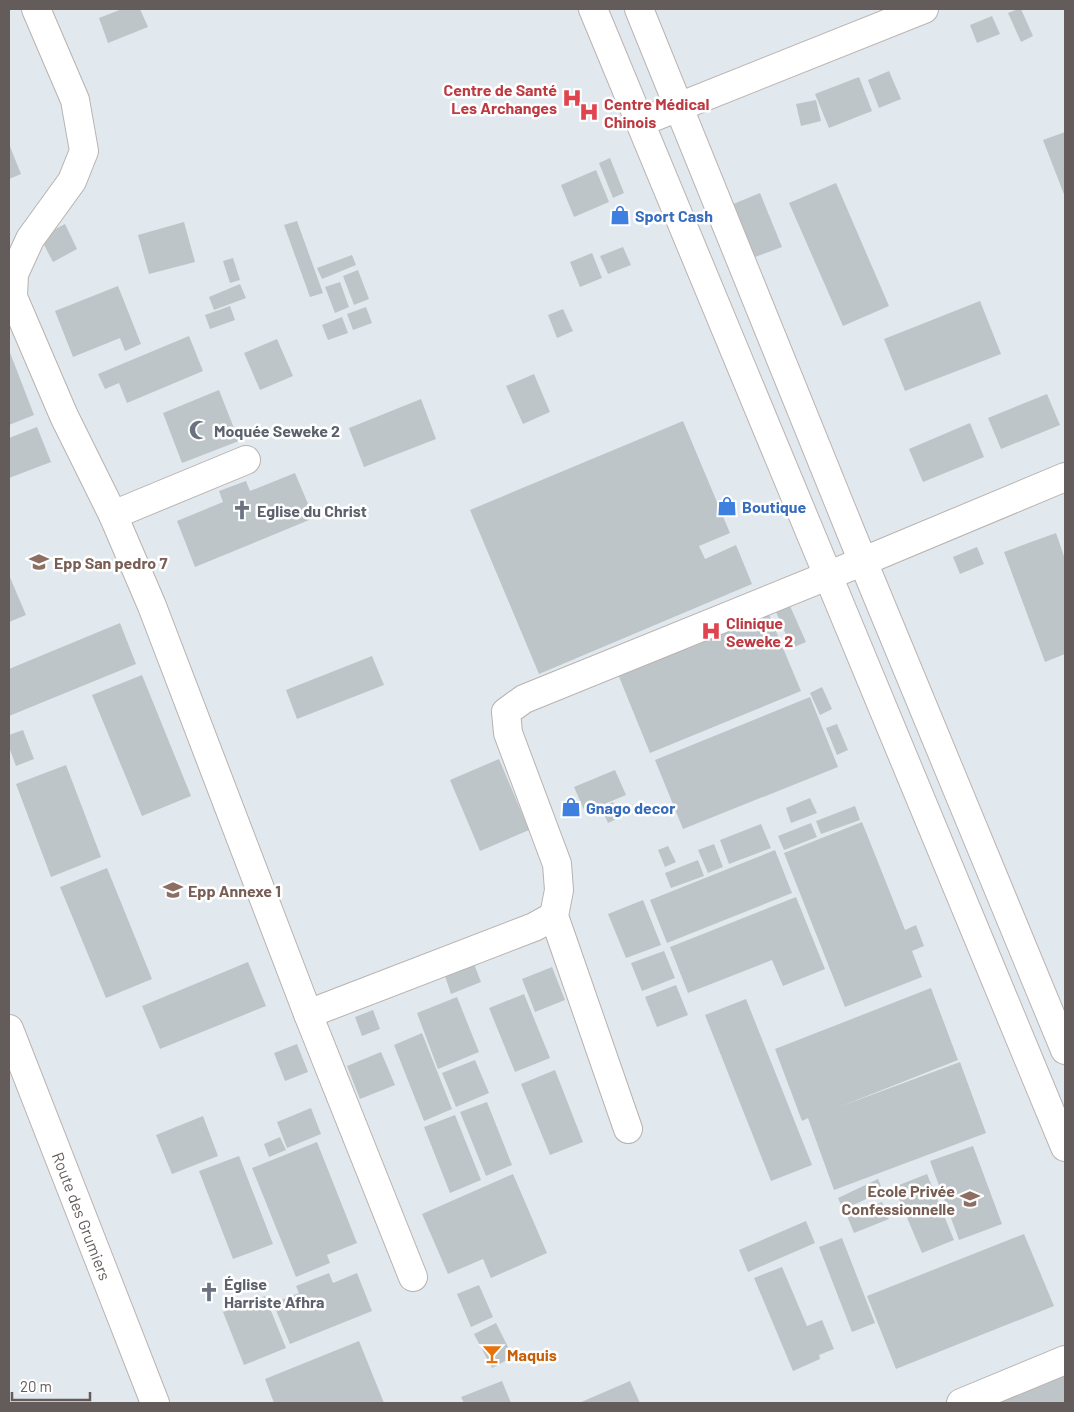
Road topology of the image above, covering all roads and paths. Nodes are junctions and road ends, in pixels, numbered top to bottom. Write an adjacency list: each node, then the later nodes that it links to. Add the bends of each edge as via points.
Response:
1 (36, 9): 9 (street, via 75,100 84,151 72,181 30,239 14,274 13,297 64,416)
2 (593, 9): 6 (street)
3 (638, 9): 5 (street)
4 (924, 9): 5 (street)
5 (678, 106): 6 (street); 10 (street)
6 (641, 122): 11 (street)
7 (246, 460): 9 (street)
8 (1065, 477): 10 (street)
9 (113, 515): 13 (street, via 152,606)
10 (864, 561): 11 (street); 15 (street)
11 (828, 574): 12 (street, via 524,699 506,712 508,734 557,864 559,890); 17 (street)
12 (554, 916): 13 (street, via 534,927); 16 (street)
13 (308, 1014): 18 (street)
14 (9, 1029): 20 (street, Route des Grumiers)
15 (1065, 1050)
16 (628, 1129)
17 (1065, 1147)
18 (412, 1277)
19 (1065, 1360): 21 (street)
20 (155, 1403)
21 (961, 1403)

